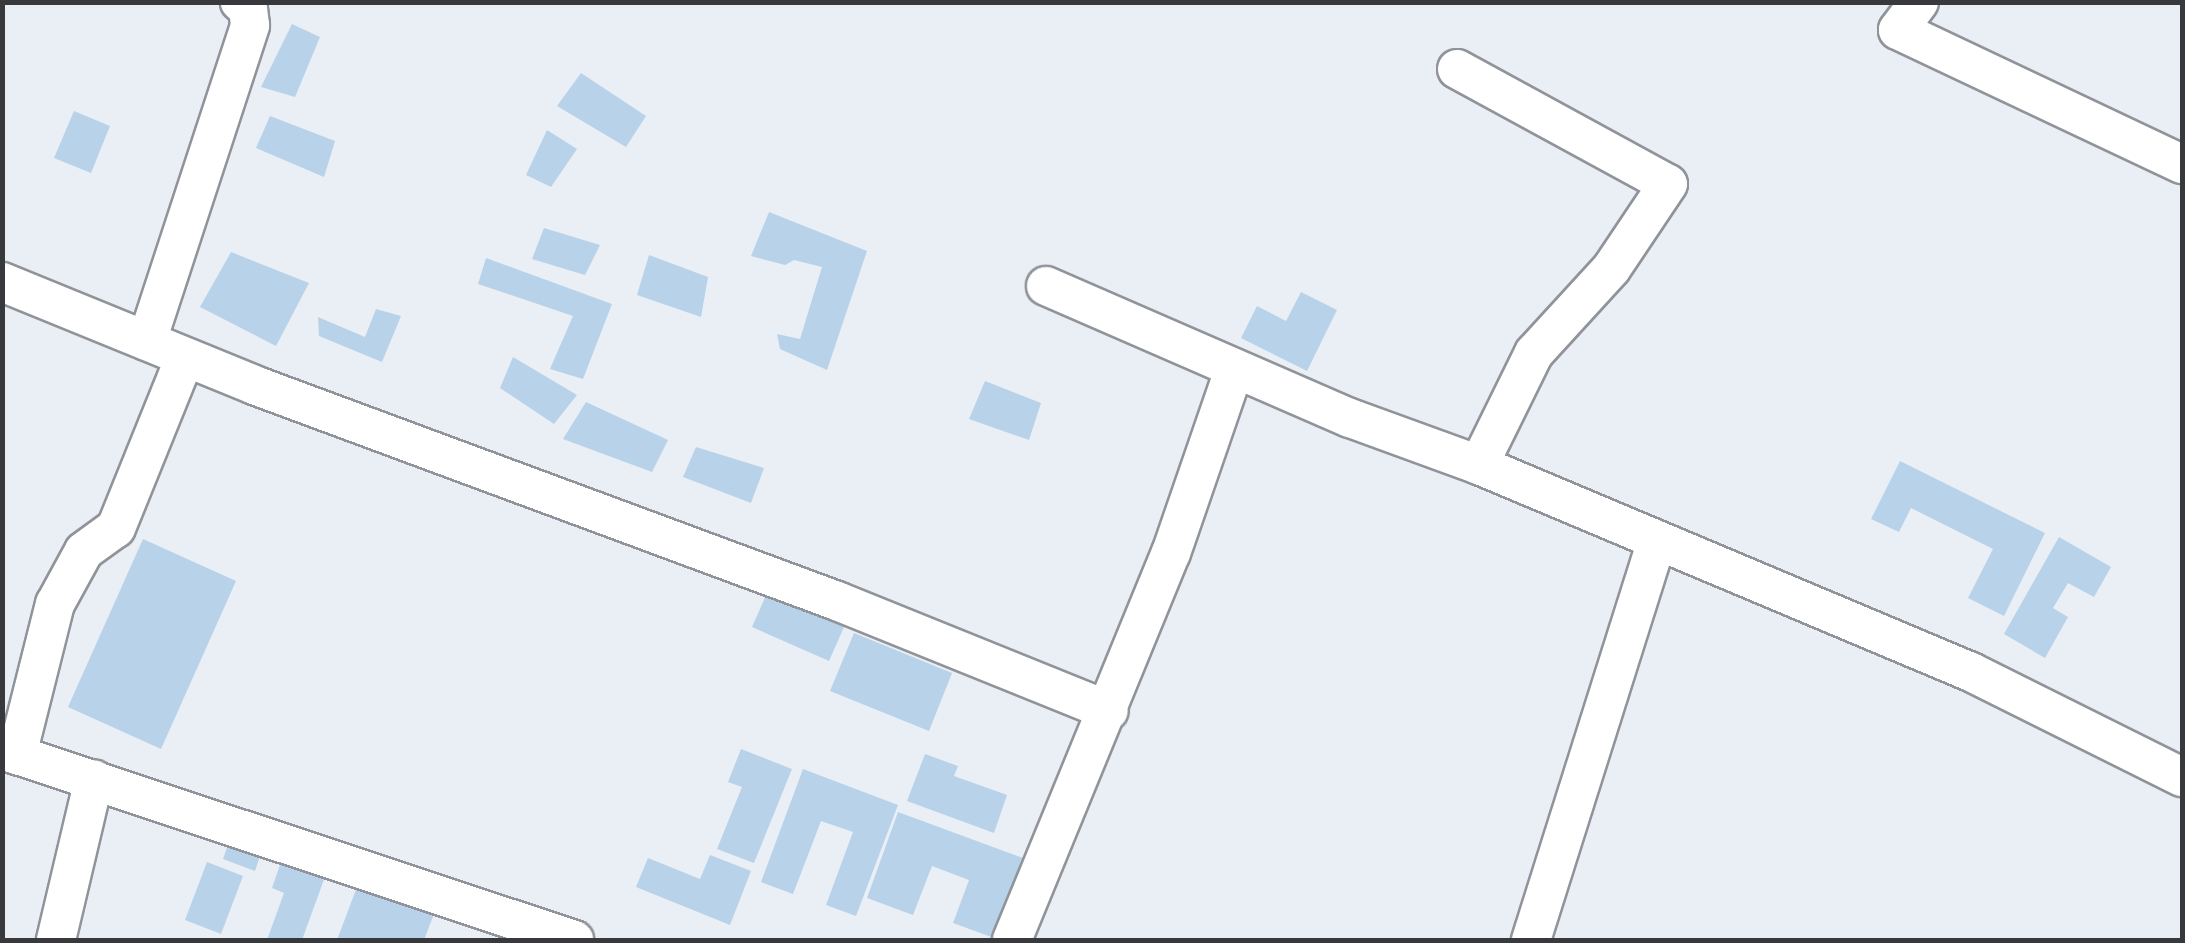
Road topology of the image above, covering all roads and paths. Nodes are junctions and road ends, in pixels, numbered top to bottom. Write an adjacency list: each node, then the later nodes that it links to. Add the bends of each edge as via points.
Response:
1 (240, 2): 7 (street, via 250,25)
2 (1919, 2): 4 (street, via 1898,30)
3 (1457, 69): 10 (street, via 1668,184 1611,269 1534,353)
4 (2182, 164)
5 (2, 282): 7 (street)
6 (1046, 286): 9 (street)
7 (147, 341): 8 (street)
8 (186, 357): 12 (street, via 804,588); 13 (street, via 116,528 84,551 55,604)
9 (1234, 370): 10 (street); 12 (street)
10 (1479, 465): 11 (street)
11 (1657, 541): 14 (street, via 1970,672); 19 (street)
12 (1109, 711): 18 (street)
13 (10, 752): 15 (street)
14 (2182, 777)
15 (94, 779): 16 (street); 17 (street)
16 (56, 940)
17 (574, 940)
18 (1012, 940)
19 (1531, 940)

